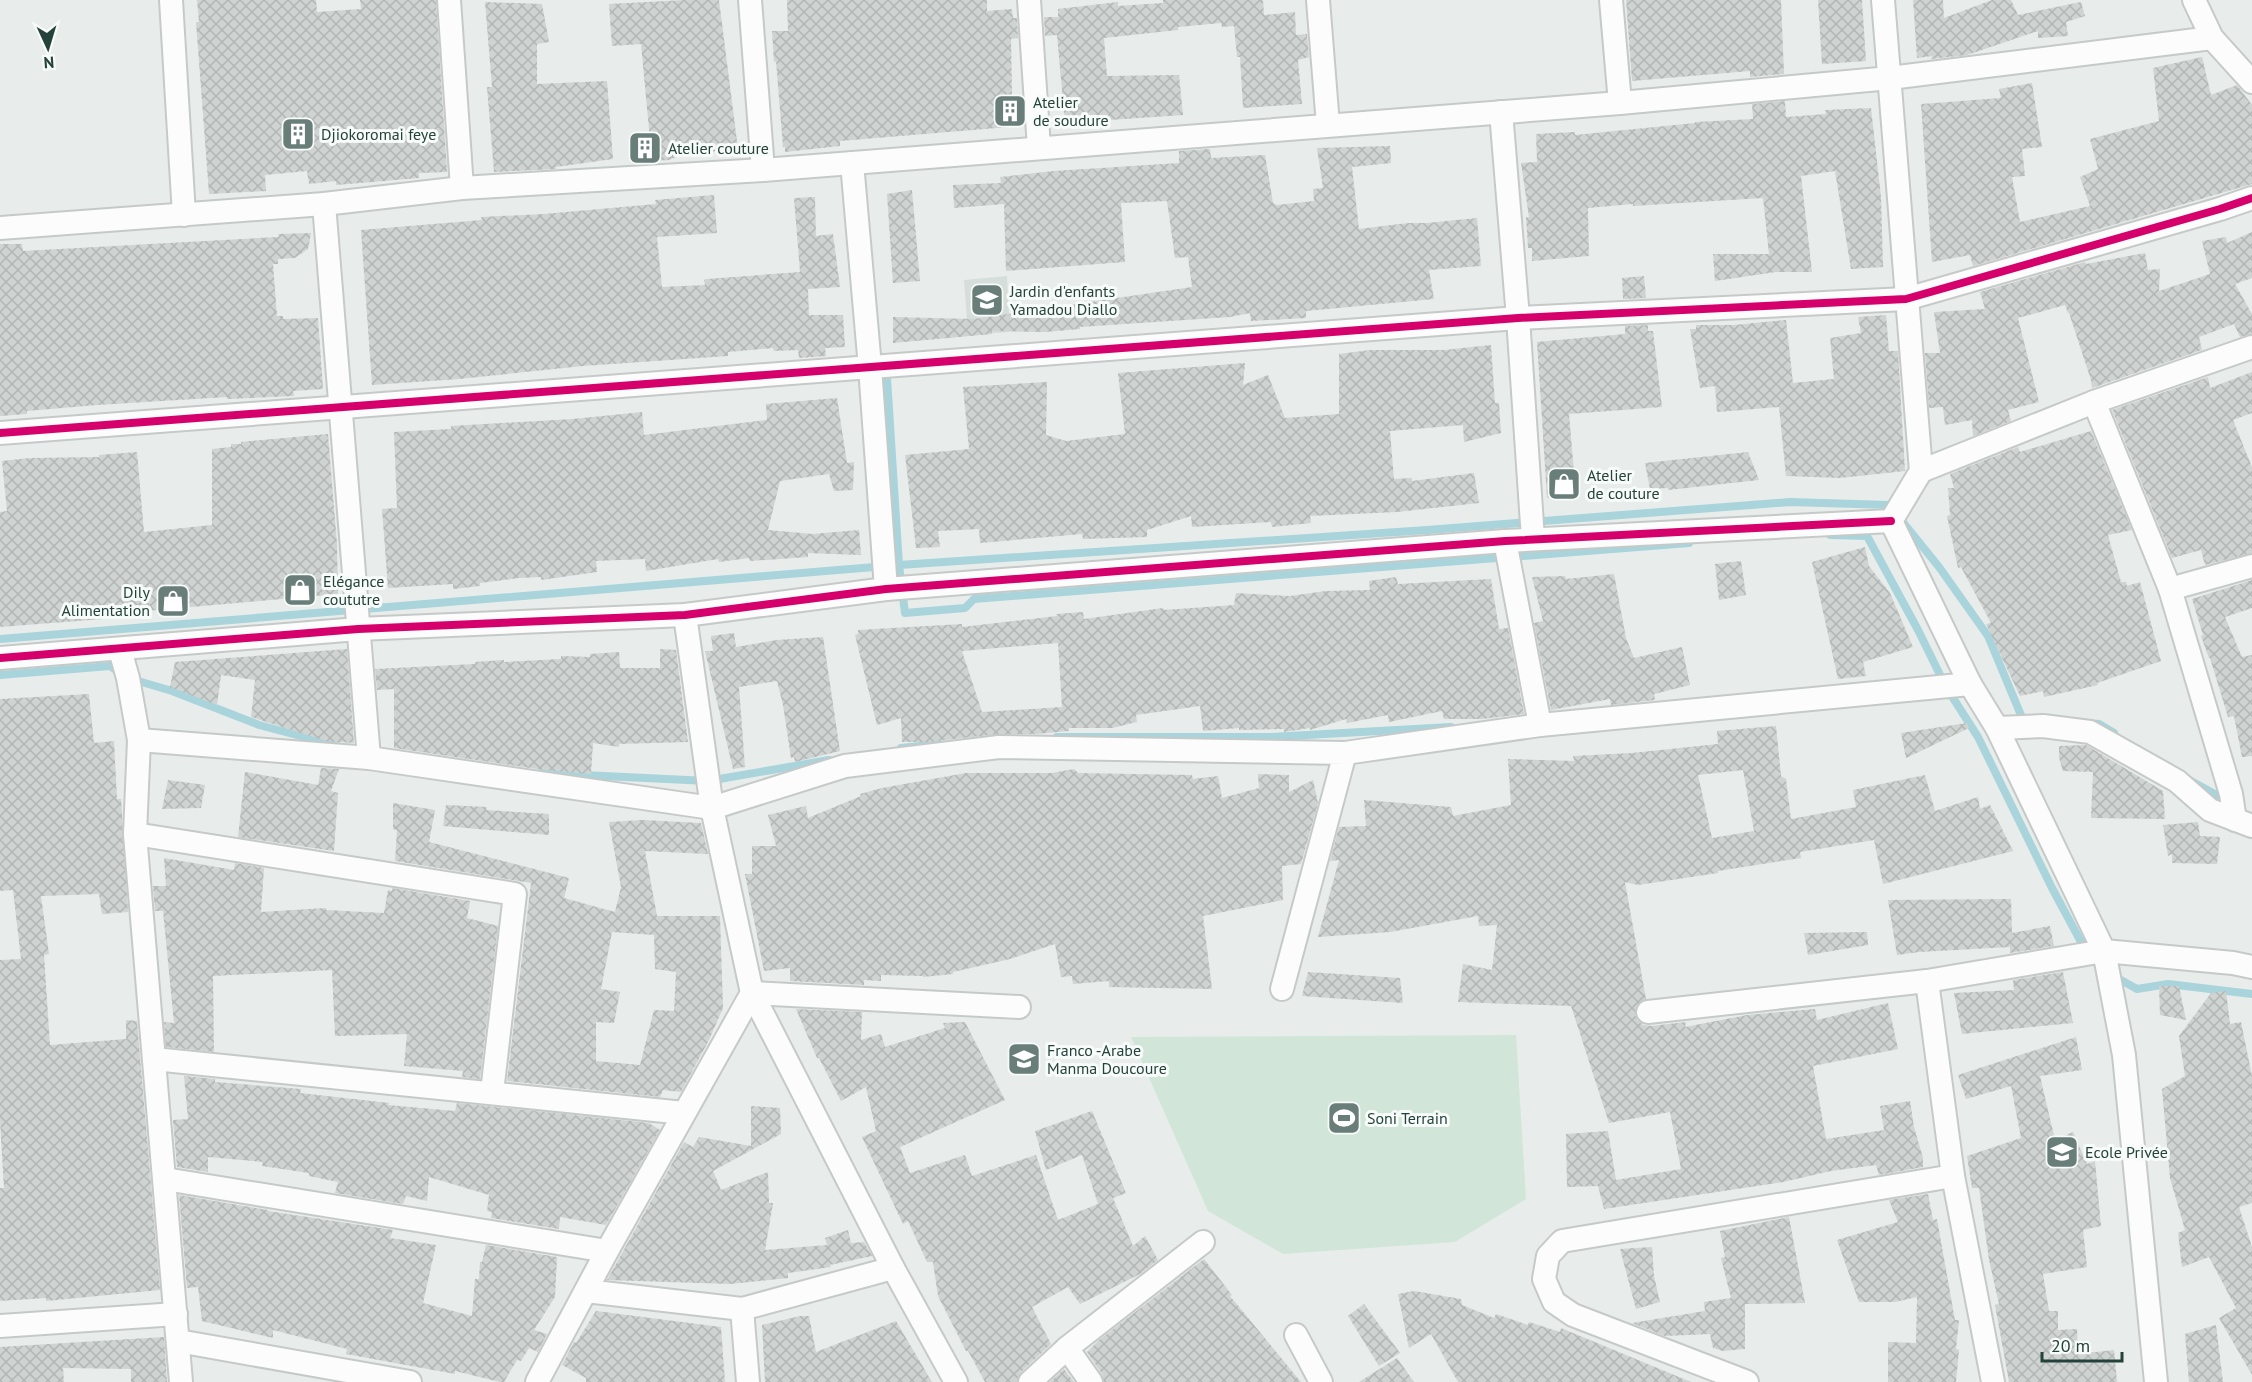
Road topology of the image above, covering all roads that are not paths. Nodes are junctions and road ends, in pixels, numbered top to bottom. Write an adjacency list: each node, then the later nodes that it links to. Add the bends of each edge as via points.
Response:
1 (171, 0): 21 (street)
2 (449, 0): 18 (street)
3 (750, 0): 17 (street)
4 (1029, 0): 15 (street)
5 (1318, 0): 14 (street)
6 (1611, 0): 12 (street)
7 (1883, 0): 10 (street)
8 (2194, 0): 9 (street)
9 (2212, 38): 10 (street); 11 (street)
10 (1890, 78): 12 (street); 23 (street)
11 (2252, 82)
12 (1620, 103): 13 (street)
13 (1501, 112): 14 (street); 24 (street)
14 (1328, 125): 15 (street)
15 (1039, 148): 16 (street)
16 (852, 163): 17 (street); 26 (street)
17 (763, 170): 18 (street)
18 (462, 188): 20 (street)
19 (2252, 198): 23 (street)
20 (324, 204): 21 (street); 28 (street)
21 (184, 214): 22 (street)
22 (0, 228)
23 (1906, 299): 24 (street); 30 (street)
24 (1518, 318): 26 (street); 32 (street)
25 (2252, 347): 27 (street)
26 (870, 367): 28 (street); 35 (street)
27 (2094, 402): 30 (street); 36 (street)
28 (341, 407): 29 (street); 38 (street)
29 (0, 433)
30 (1921, 471): 31 (street)
31 (1891, 521): 32 (street); 41 (street)
32 (1533, 539): 33 (street)
33 (1505, 541): 35 (street); 42 (street)
34 (2252, 566): 36 (street)
35 (886, 589): 37 (street)
36 (2170, 590): 48 (street)
37 (685, 615): 38 (street); 47 (street)
38 (358, 629): 39 (street); 46 (street)
39 (120, 650): 40 (street); 44 (street)
40 (0, 658)
41 (1970, 684): 42 (street); 43 (street)
42 (1540, 725): 45 (street)
43 (1997, 728): 48 (street, via 2043,726 2090,732 2177,781 2210,810); 50 (street)
44 (139, 740): 46 (street); 49 (street)
45 (1345, 753): 47 (street, via 999,747 845,766); 53 (street)
46 (369, 758): 47 (street)
47 (712, 808): 54 (street)
48 (2239, 817)
49 (135, 834): 57 (street); 58 (street, via 515,894)
50 (2104, 951): 51 (street); 52 (street); 82 (street, via 2124,1055)
51 (2252, 967)
52 (1927, 981): 56 (street); 60 (street)
53 (1282, 989)
54 (752, 993): 55 (street); 59 (street); 64 (street)
55 (1019, 1007)
56 (1648, 1012)
57 (154, 1059): 58 (street); 61 (street)
58 (492, 1092): 59 (street)
59 (684, 1113): 63 (street)
60 (1953, 1176): 80 (street, via 1562,1240 1548,1256 1544,1280 1554,1302 1573,1315); 81 (street)
61 (165, 1179): 63 (street); 67 (street)
62 (1203, 1242): 71 (street)
63 (607, 1251): 65 (street)
64 (893, 1268): 66 (street); 76 (street)
65 (586, 1291): 66 (street); 74 (street)
66 (742, 1309): 75 (street)
67 (176, 1314): 68 (street); 70 (street)
68 (0, 1326)
69 (1296, 1335): 79 (street)
70 (178, 1341): 72 (street); 73 (street)
71 (1067, 1348): 77 (street); 78 (street)
72 (181, 1382)
73 (410, 1382)
74 (537, 1382)
75 (748, 1382)
76 (956, 1382)
77 (1030, 1382)
78 (1091, 1382)
79 (1321, 1382)
80 (1746, 1382)
81 (1993, 1382)
82 (2156, 1382)

